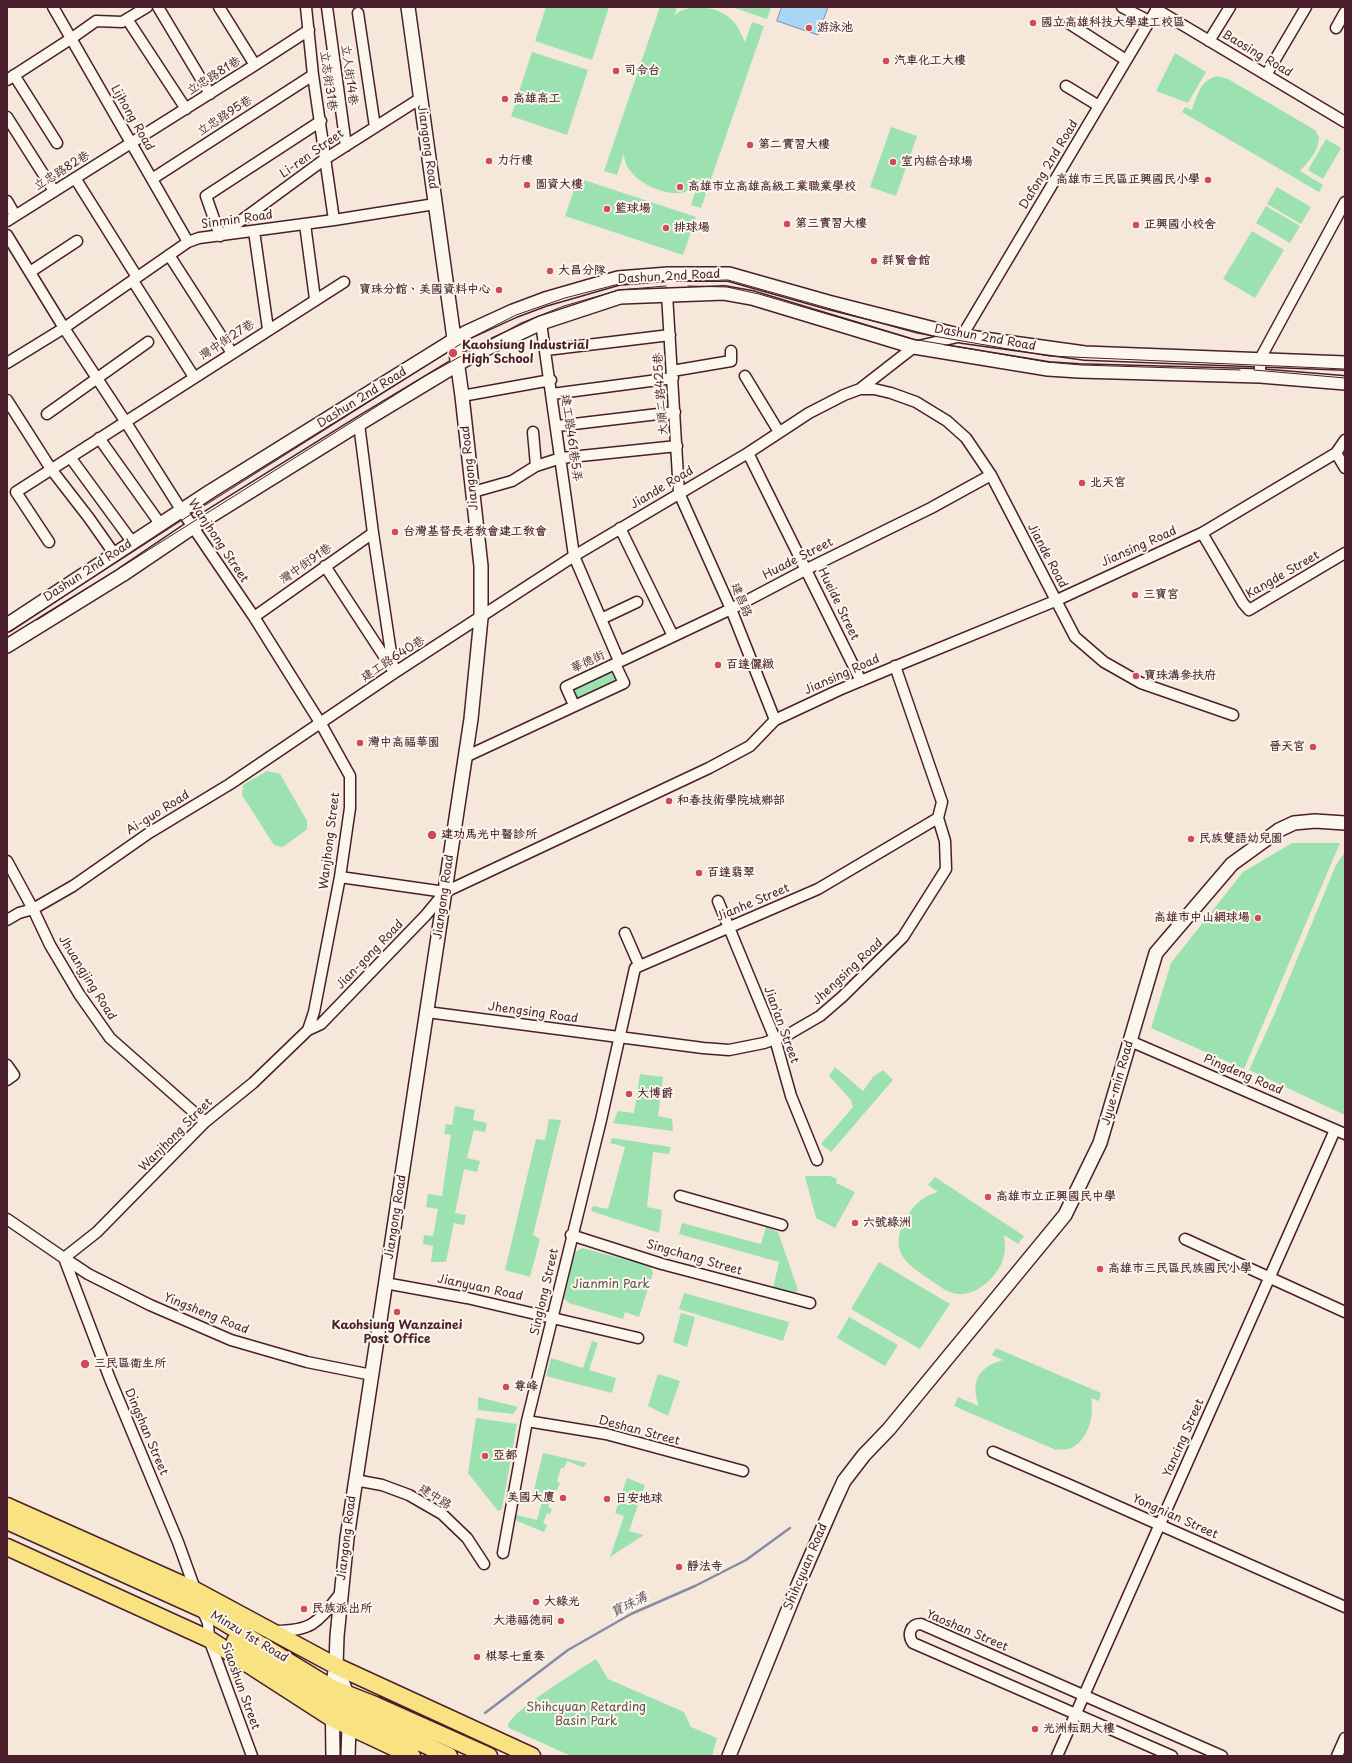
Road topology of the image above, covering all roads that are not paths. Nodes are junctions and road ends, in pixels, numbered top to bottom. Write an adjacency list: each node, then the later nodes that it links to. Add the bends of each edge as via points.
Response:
1 (53, 7): 19 (street, Lijhong Road)
2 (147, 7): 14 (street)
3 (158, 7): 27 (street)
4 (219, 7): 22 (street)
5 (306, 7): 18 (street, 立志街31巷)
6 (327, 7): 37 (street, 立人街14巷)
7 (408, 7): 28 (street, Jiangong Road)
8 (1122, 7): 15 (street)
9 (1230, 7): 20 (street)
10 (1306, 7): 24 (street)
11 (1157, 8): 15 (street, Dafong 2nd Road); 20 (street, Baosing Road)
12 (358, 12): 34 (street)
13 (1345, 12): 17 (street)
14 (127, 19): 19 (street, via 122,22 96,21); 30 (street)
15 (1149, 21): 21 (street, Dafong 2nd Road)
16 (1070, 24): 21 (street)
17 (1336, 28)
18 (309, 30): 22 (street, 立忠路81巷); 23 (street, 立志街31巷)
19 (72, 38): 25 (street); 36 (street, Lijhong Road)
20 (1209, 41): 24 (street, Baosing Road)
21 (1126, 60): 29 (street, Dafong 2nd Road)
22 (256, 65): 27 (street, 立忠路81巷)
23 (313, 75): 32 (street, 立志街31巷); 40 (street, 立忠路95巷)
24 (1266, 75): 33 (street, Baosing Road)
25 (11, 77): 35 (street)
26 (1066, 86): 29 (street)
27 (210, 94): 30 (street, 立忠路81巷)
28 (421, 98): 34 (street, Li-ren Street); 44 (street, Jiangong Road)
29 (1099, 106): 63 (street, Dafong 2nd Road)
30 (186, 109): 36 (street, 立忠路81巷)
31 (7, 118): 41 (street)
32 (321, 121): 38 (street, 立志街31巷); 50 (street, via 206,196)
33 (1345, 122)
34 (375, 127): 37 (street, Li-ren Street)
35 (57, 143)
36 (131, 143): 39 (street, 立忠路82巷); 40 (street, Lijhong Road)
37 (346, 146): 38 (street, Li-ren Street)
38 (325, 160): 46 (street, 立志街31巷); 50 (street, Li-ren Street)
39 (75, 178): 41 (street, 立忠路82巷); 55 (street)
40 (152, 179): 52 (street, Lijhong Road)
41 (54, 191): 45 (street, 立忠路82巷)
42 (7, 201): 45 (street)
43 (1345, 202): 70 (street)
44 (435, 204): 46 (street, Sinmin Road); 64 (street, Jiangong Road)
45 (11, 218)
46 (334, 220): 47 (street, Sinmin Road)
47 (305, 224): 48 (street, Sinmin Road); 58 (street)
48 (254, 231): 50 (street, Sinmin Road); 61 (street)
49 (7, 235): 54 (street, Wanjhong Street)
50 (220, 236): 52 (street, Sinmin Road)
51 (76, 241): 54 (street)
52 (188, 242): 53 (street, Sinmin Road)
53 (170, 255): 55 (street, Sinmin Road); 69 (street)
54 (30, 272): 60 (street, Wanjhong Street)
55 (135, 279): 60 (street, Sinmin Road); 77 (street)
56 (344, 282): 58 (street, 灣中街27巷)
57 (668, 294): 59 (street, Dashun 2nd Road, via 620,297); 62 (street, 大順二路425巷); 66 (street, Dashun 2nd Road, via 724,293 752,298)
58 (315, 299): 61 (street, 灣中街27巷)
59 (541, 323): 67 (street, 建工路461巷5弄); 73 (street, Dashun 2nd Road)
60 (64, 328): 71 (street, Sinmin Road); 78 (street, Wanjhong Street)
61 (268, 329): 69 (street, 灣中街27巷)
62 (670, 335): 67 (street); 74 (street, 大順二路425巷)
63 (962, 336): 64 (street, Dashun 2nd Road, via 729,274 668,274 618,278 545,299 513,310); 66 (street); 70 (street, Dashun 2nd Road, via 1085,353)
64 (455, 340): 73 (street, Jiangong Road); 105 (street, Dashun 2nd Road, via 211,491)
65 (148, 342): 78 (street)
66 (914, 347): 76 (street, Dashun 2nd Road, via 1048,369); 81 (street, Jiande Road)
67 (546, 350): 79 (street, 建工路461巷5弄)
68 (731, 351): 74 (street, via 731,361)
69 (232, 353): 77 (street, 灣中街27巷)
70 (1260, 359): 72 (street, Dashun 2nd Road); 76 (street)
71 (8, 361)
72 (1345, 363)
73 (458, 364): 83 (street, Jiangong Road); 88 (street, Dashun 2nd Road)
74 (672, 374): 82 (street); 85 (street, 大順二路425巷)
75 (745, 376): 91 (street)
76 (1260, 376): 80 (street, Dashun 2nd Road)
77 (194, 377): 87 (street, 灣中街27巷)
78 (97, 379): 86 (street); 87 (street, Wanjhong Street)
79 (550, 380): 82 (street, 建工路461巷5弄); 83 (street)
80 (1345, 383)
81 (860, 389): 91 (street, Jiande Road, via 837,398); 102 (street, Jiande Road, via 891,393 916,402 947,420 966,438)
82 (552, 394): 89 (street, 建工路461巷5弄)
83 (462, 396): 103 (street, Jiangong Road)
84 (7, 400): 101 (street)
85 (675, 412): 89 (street); 94 (street, 大順二路425巷)
86 (47, 414)
87 (125, 421): 92 (street, 灣中街27巷); 105 (street, Wanjhong Street)
88 (359, 424): 107 (street, Dashun 2nd Road); 109 (street)
89 (557, 426): 98 (street, 建工路461巷5弄)
90 (532, 432): 99 (street)
91 (779, 432): 95 (street, Jiande Road)
92 (99, 438): 97 (street, 灣中街27巷); 106 (street)
93 (1345, 440): 96 (street, Jiansing Road)
94 (677, 446): 98 (street); 104 (street, 大順二路425巷)
95 (748, 453): 104 (street, Jiande Road); 117 (street, Hueide Street)
96 (1336, 453): 100 (street); 110 (street, Jiansing Road)
97 (70, 457): 101 (street, 灣中街27巷); 112 (street)
98 (561, 458): 99 (street); 115 (street, 建工路461巷5弄)
99 (536, 466): 103 (street, via 512,481)
100 (1345, 468)
101 (51, 469): 111 (street, 灣中街27巷, via 16,492); 114 (street)
102 (991, 475): 117 (street, Huade Street, via 931,508); 118 (street, Jiande Road)
103 (473, 492): 122 (street, Jiangong Road, via 481,566)
104 (679, 492): 108 (street, Jiande Road); 120 (street, 建昌路)
105 (182, 512): 106 (street, Dashun 2nd Road); 107 (street, Wanjhong Street)
106 (161, 525): 112 (street, Dashun 2nd Road)
107 (192, 527): 121 (street, Wanjhong Street); 126 (street, Dashun 2nd Road, via 122,575)
108 (620, 528): 115 (street, Jiande Road); 125 (street)
109 (373, 533): 116 (street, 灣中街91巷); 129 (street)
110 (1202, 533): 113 (street, Kangde Street, via 1249,610); 118 (street, Jiansing Road)
111 (49, 542)
112 (133, 543): 114 (street, Dashun 2nd Road)
113 (1345, 553)
114 (115, 555): 124 (street, Dashun 2nd Road)
115 (574, 556): 122 (street, Jiande Road); 123 (street, 建工路461巷5弄)
116 (325, 566): 121 (street, 灣中街91巷); 129 (street)
117 (807, 569): 120 (street, Huade Street); 130 (street, Hueide Street)
118 (1055, 601): 128 (street, Jiansing Road); 132 (street, Jiande Road, via 1075,637 1104,662 1158,690)
119 (637, 602): 123 (street)
120 (731, 609): 125 (street, Huade Street); 133 (street, 建昌路)
121 (254, 617): 134 (street, Wanjhong Street)
122 (482, 618): 129 (street, 建工路640巷); 135 (street, Jiangong Road)
123 (601, 619): 127 (street, 建工路461巷5弄)
124 (7, 625)
125 (673, 636): 127 (street, Huade Street)
126 (7, 646)
127 (617, 662): 131 (street, 華德街, via 624,683); 131 (street, 華德街, via 566,687)
128 (895, 666): 130 (street, Jiansing Road); 136 (street, Jhengsing Road, via 942,802)
129 (394, 673): 134 (street, 建工路640巷)
130 (861, 681): 133 (street, Jiansing Road)
131 (574, 706): 135 (street)
132 (1233, 715)
133 (775, 720): 140 (street, Jiansing Road, via 750,746 709,768)
134 (321, 724): 139 (street, Wanjhong Street, via 350,776 350,808); 142 (street, Ai-guo Road, via 149,833 73,886)
135 (465, 758): 140 (street, Jiangong Road)
136 (938, 818): 144 (street, Jianhe Street, via 818,889); 150 (street, Jhengsing Road, via 946,841 946,869 903,936 820,1016)
137 (1345, 823): 151 (street, Jyue-min Road, via 1294,823 1279,830 1232,864 1156,953)
138 (7, 861): 142 (street, Jhuangjing Road)
139 (340, 877): 140 (street); 148 (street, Wanjhong Street, via 314,1012)
140 (445, 892): 147 (street, Jiangong Road); 148 (street, Jian-gong Road, via 426,916 321,1024)
141 (718, 901): 144 (street, Jian'an Street)
142 (33, 909): 143 (street, Ai-guo Road, via 19,912); 154 (street, Jhuangjing Road, via 47,940 79,994 110,1038)
143 (7, 920)
144 (729, 928): 146 (street, Jianhe Street); 150 (street, Jian'an Street)
145 (625, 933): 146 (street)
146 (639, 966): 149 (street, via 636,968)
147 (427, 1012): 149 (street, Jhengsing Road); 165 (street, Jiangong Road)
148 (308, 1030): 154 (street, Wanjhong Street, via 253,1082)
149 (620, 1038): 150 (street, Jhengsing Road, via 729,1050); 161 (street, Singlong Street)
150 (775, 1039): 157 (street, Jian'an Street, via 791,1096)
151 (1130, 1041): 155 (street, Pingdeng Road); 171 (street, Jyue-min Road, via 1100,1143 1065,1215)
152 (7, 1066): 153 (street, via 14,1075)
153 (7, 1080)
154 (205, 1122): 163 (street, Wanjhong Street, via 97,1232)
155 (1335, 1130): 156 (street, Pingdeng Road); 164 (street, Yancing Street)
156 (1345, 1134)
157 (817, 1160)
158 (680, 1196): 160 (street)
159 (7, 1219): 163 (street)
160 (782, 1225)
161 (572, 1235): 166 (street, Singchang Street, via 662,1264); 168 (street, Singlong Street)
162 (1185, 1238): 164 (street)
163 (64, 1258): 170 (street, Yingsheng Road, via 88,1274 150,1305 231,1340 308,1362); 183 (street, Dingshan Street)
164 (1269, 1278): 167 (street); 178 (street, Yancing Street)
165 (385, 1283): 168 (street, Jianyuan Road); 170 (street, Jiangong Road)
166 (810, 1303)
167 (1345, 1312)
168 (552, 1317): 169 (street, Jianyuan Road); 172 (street, Singlong Street)
169 (638, 1338)
170 (372, 1375): 175 (street, Jiangong Road)
171 (915, 1397): 204 (street, Shihcyuan Road, via 844,1481 802,1574)
172 (527, 1421): 174 (street, Deshan Street, via 606,1434); 181 (street, Singlong Street)
173 (993, 1452): 178 (street, Yongnian Street)
174 (743, 1472)
175 (355, 1480): 182 (street, 建中路, via 382,1485 408,1495 442,1514 467,1538); 184 (street, Jiangong Road)
176 (7, 1506): 183 (main road, Minzu 1st Road)
177 (7, 1521): 186 (main road, Minzu 1st Road)
178 (1160, 1524): 185 (street, Yongnian Street); 191 (street, Yancing Street)
179 (7, 1531): 186 (main road, Minzu 1st Road)
180 (7, 1547): 186 (main road, Minzu 1st Road)
181 (504, 1553)
182 (484, 1564)
183 (195, 1590): 186 (street); 187 (main road, Minzu 1st Road)
184 (340, 1594): 187 (street, Minzu 1st Road, via 320,1619 306,1628); 188 (street, Jiangong Road)
185 (1345, 1608)
186 (206, 1624): 190 (main road, Minzu 1st Road); 194 (main road, Minzu 1st Road); 197 (street, Siaoshun Street)
187 (272, 1630): 188 (main road, Minzu 1st Road)
188 (336, 1666): 189 (street); 190 (street, Jiangong Road); 203 (main road, Minzu 1st Road)
189 (347, 1694): 190 (main road, Minzu 1st Road); 192 (street); 202 (main road, Minzu 1st Road)
190 (332, 1695): 192 (main road, Minzu 1st Road); 194 (street, Jiangong Road)
191 (1084, 1696): 193 (street, Yancing Street); 193 (street, Yaoshan Street, via 921,1624 910,1630 909,1636 913,1643); 207 (street, Yaoshan Street)
192 (348, 1710): 195 (street); 201 (main road, Minzu 1st Road)
193 (1076, 1714): 205 (street, Yancing Street); 206 (street, Yaoshan Street)
194 (333, 1719): 195 (main road, Minzu 1st Road); 198 (street, Jiangong Road)
195 (349, 1727): 199 (street); 200 (main road, Minzu 1st Road)
196 (1345, 1738): 208 (street)
197 (252, 1756)
198 (334, 1756)
199 (348, 1756)
200 (412, 1756)
201 (449, 1756)
202 (489, 1756)
203 (532, 1756)
204 (729, 1756)
205 (1057, 1756)
206 (1172, 1756)
207 (1222, 1756)
208 (1337, 1756)

